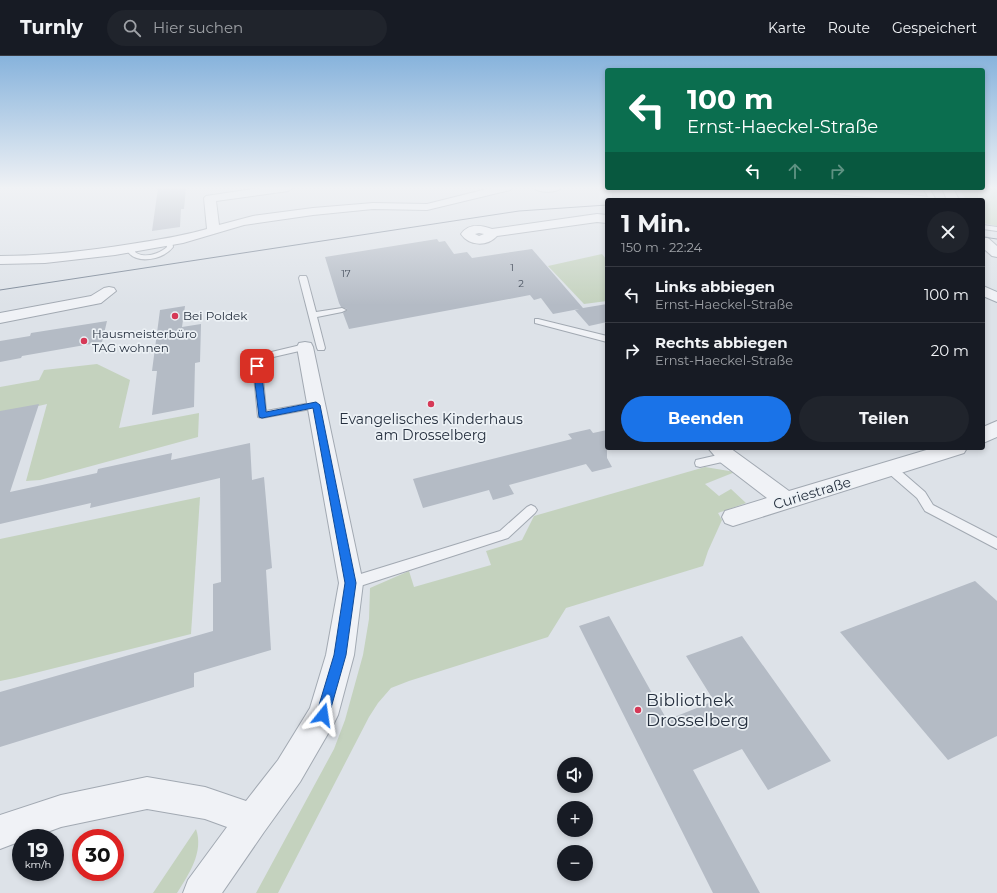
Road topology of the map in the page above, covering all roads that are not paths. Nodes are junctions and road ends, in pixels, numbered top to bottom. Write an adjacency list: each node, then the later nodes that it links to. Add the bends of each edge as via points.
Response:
1 (213, 227): 6 (street)
2 (227, 227): 6 (street)
3 (533, 227): 7 (street)
4 (985, 228): 5 (lane)
5 (997, 229)
6 (213, 231): 10 (street, via 132,247 52,257)
7 (491, 233)
8 (985, 244): 9 (street)
9 (997, 253)
10 (0, 260)
11 (303, 278): 16 (lane)
12 (985, 291): 14 (street)
13 (109, 292): 17 (street, via 96,300)
14 (997, 298)
15 (342, 310): 16 (lane)
16 (312, 315): 20 (lane)
17 (0, 318)
18 (538, 321): 19 (lane)
19 (605, 339)
20 (313, 348): 21 (street); 21 (lane, via 266,356 257,366 262,416)
21 (316, 405): 32 (street)
22 (997, 428): 23 (street)
23 (985, 435)
24 (951, 450): 27 (street, Curiestraße)
25 (723, 453): 26 (lane); 28 (street)
26 (700, 463)
27 (891, 469): 28 (street, Curiestraße); 31 (lane, via 921,495 929,508)
28 (785, 500): 30 (street, Curiestraße)
29 (531, 510): 32 (lane, via 504,535)
30 (733, 517)
31 (997, 544)
32 (351, 583): 33 (street, via 340,655 323,715 289,770)
33 (252, 820): 34 (street, via 205,803 148,793 61,811); 35 (street)
34 (0, 832)
35 (201, 893)

